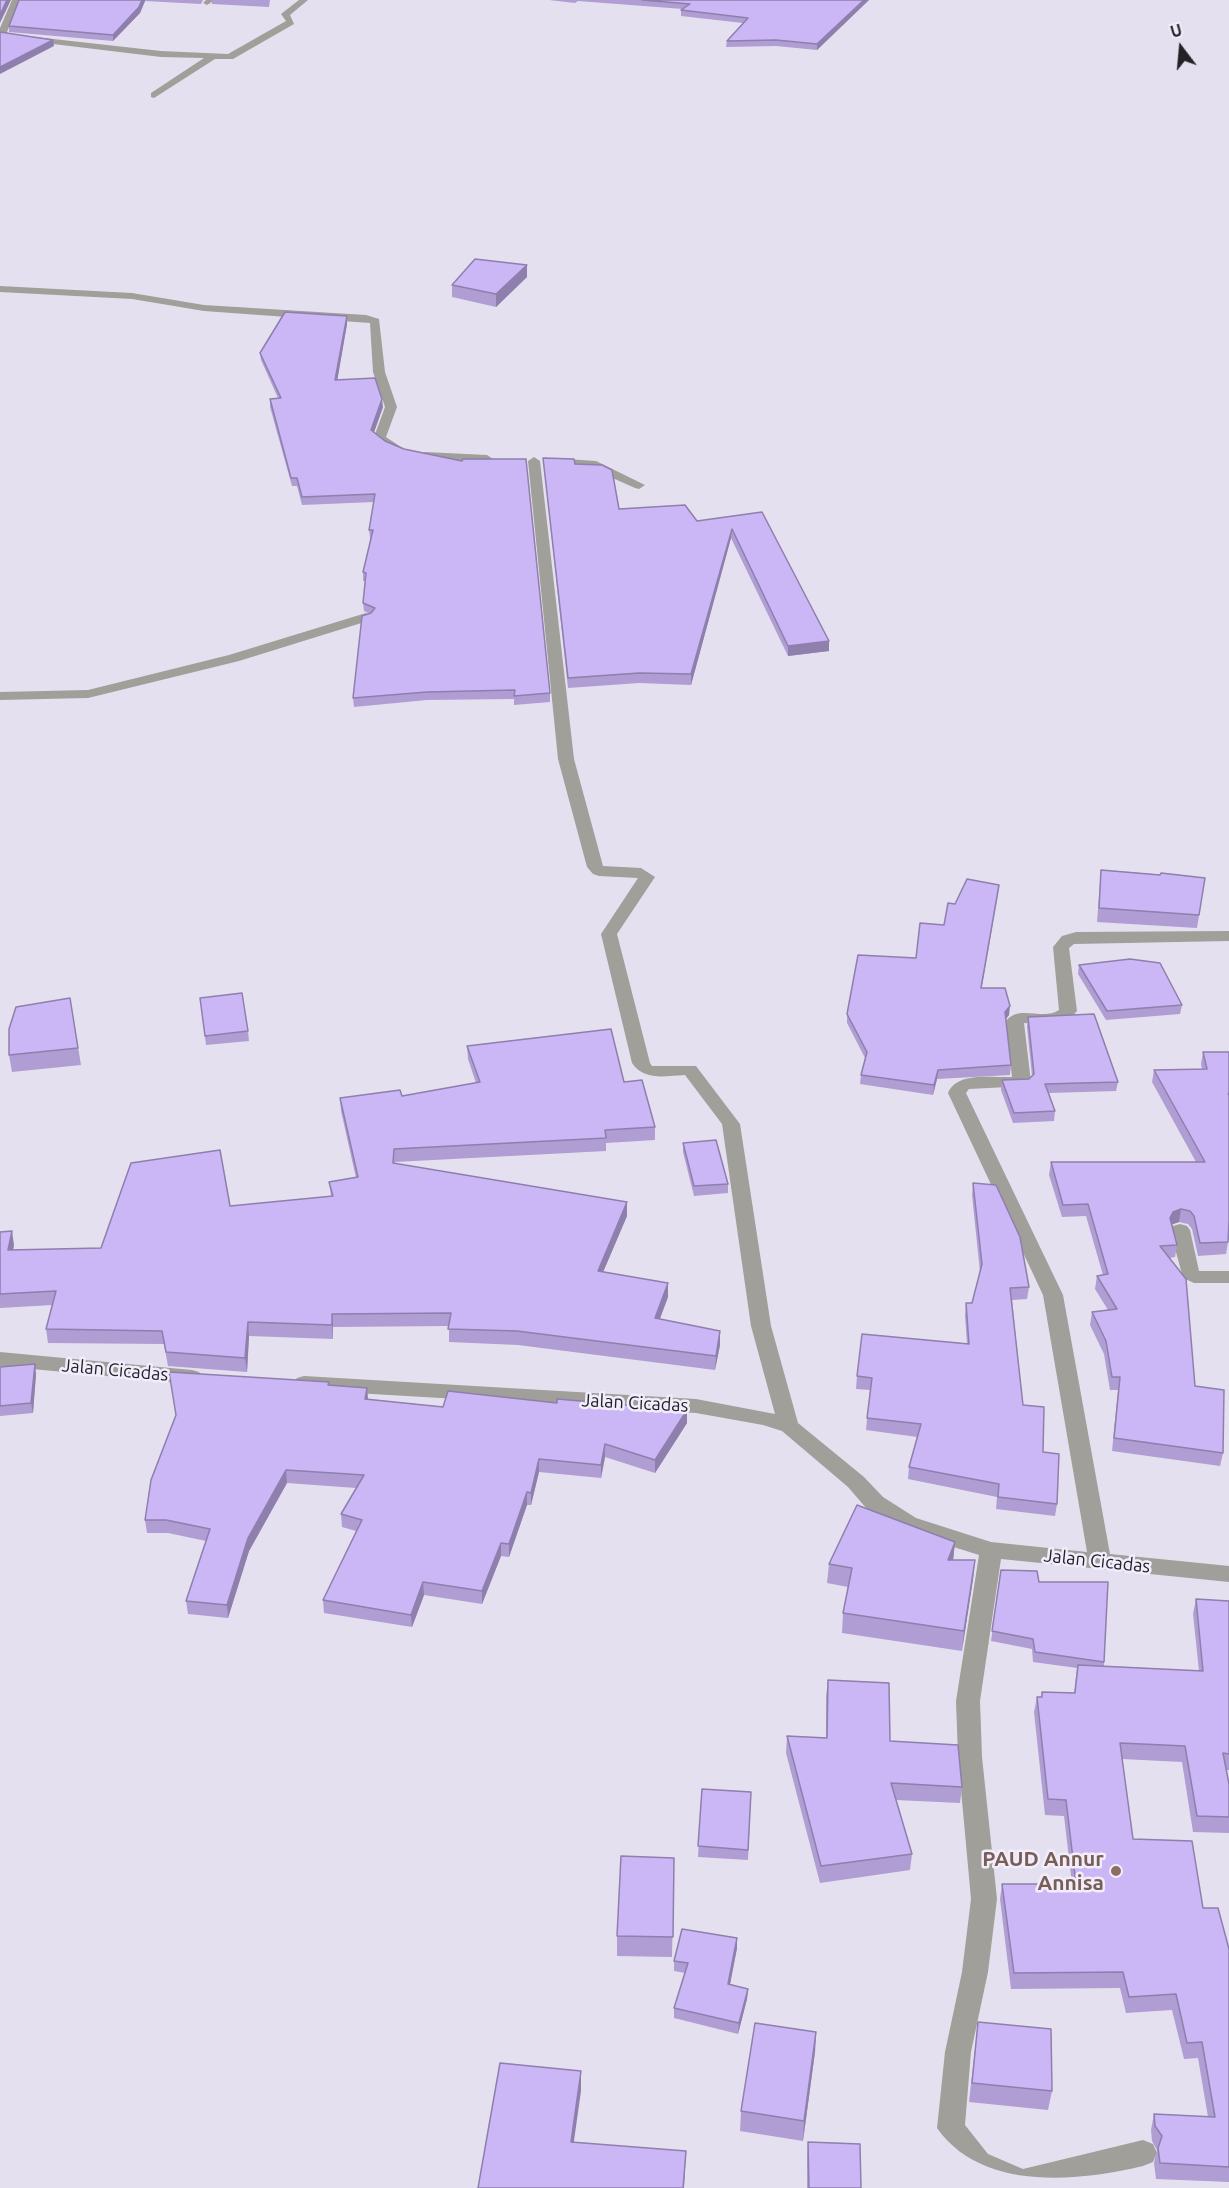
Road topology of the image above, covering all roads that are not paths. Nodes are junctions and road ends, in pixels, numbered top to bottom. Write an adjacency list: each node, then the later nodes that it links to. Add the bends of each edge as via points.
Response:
1 (16, 0): 3 (street, via 2,33 6,36)
2 (304, 0): 3 (street, via 285,14 291,22 287,25 230,57)
3 (212, 57): 4 (street)
4 (154, 95)
5 (0, 289): 6 (street, via 132,296 204,308 372,320 377,323 379,372 391,407 380,437 387,445 411,454 442,458)
6 (504, 460)
7 (639, 485): 16 (street, via 592,464 529,461 566,759 595,867 599,871 641,873 647,877 609,934 641,1063 650,1071 690,1070 731,1124 761,1326)
8 (366, 617): 9 (street, via 234,658 88,694)
9 (0, 696)
10 (1229, 936): 18 (street, via 1068,940 1061,947 1068,1011 1058,1018 1016,1021 1022,1082 965,1084 957,1093 1053,1295)
11 (1180, 1230): 12 (street, via 1194,1277)
12 (1229, 1277)
13 (0, 1359): 14 (street, Jalan Cicadas)
14 (207, 1379)
15 (289, 1383): 16 (street, Jalan Cicadas, via 696,1406)
16 (789, 1426): 17 (street, Jalan Cicadas, via 856,1482 874,1503 908,1524)
17 (991, 1550): 18 (street, Jalan Cicadas); 20 (street, via 968,1701 984,1899 975,1972 958,2052 951,2128 978,2163 1022,2182)
18 (1100, 1561): 19 (street, Jalan Cicadas)
19 (1229, 1574)
20 (1143, 2153)

